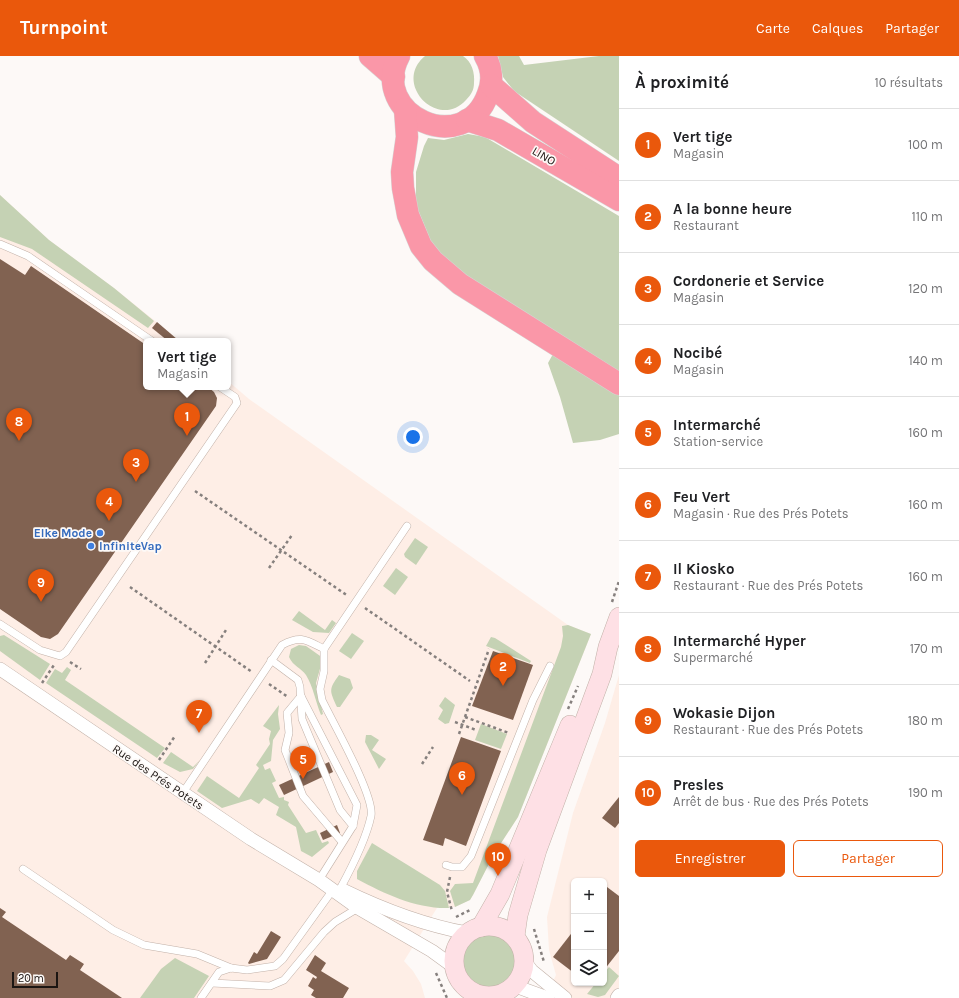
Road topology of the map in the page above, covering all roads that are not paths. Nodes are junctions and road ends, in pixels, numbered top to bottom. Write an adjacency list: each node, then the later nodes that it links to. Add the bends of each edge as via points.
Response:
1 (370, 56): 4 (highway)
2 (399, 56): 4 (highway)
3 (485, 56): 5 (highway, via 490,68)
4 (394, 77): 6 (highway, via 395,91)
5 (491, 85): 7 (highway, via 483,105); 8 (highway, LINO, via 533,122)
6 (405, 109): 7 (highway, via 415,118 434,126 449,126); 12 (highway, via 407,137 402,172 403,188 408,216 421,246 433,261 460,284)
7 (467, 120): 9 (highway, LINO, via 498,130)
8 (619, 178)
9 (619, 200)
10 (0, 244): 11 (lane, via 28,256)
11 (148, 338)
12 (619, 384)
13 (224, 390): 16 (lane, via 235,397 237,403 66,652 60,656 40,650)
14 (407, 526): 18 (lane)
15 (619, 618): 17 (main road)
16 (0, 624)
17 (608, 647): 31 (main road, via 589,680 500,894); 32 (main road, via 602,674 531,869)
18 (324, 649): 19 (lane, via 294,638 282,645); 29 (lane, via 324,672 320,689 322,700 368,796 371,814 355,859)
19 (271, 660): 22 (lane, via 298,680); 23 (lane)
20 (550, 666): 26 (lane, via 533,700 471,856 462,867)
21 (0, 669): 23 (street, Rue des Prés Potets)
22 (299, 699): 24 (lane, via 302,719 340,810); 24 (lane, via 357,805); 25 (lane, via 287,713 289,733 285,750 304,796)
23 (182, 794): 28 (street, Rue des Prés Potets)
24 (353, 826): 25 (lane)
25 (342, 842): 28 (lane)
26 (449, 866)
27 (23, 869): 34 (lane, via 113,930 144,945 197,954)
28 (319, 880): 29 (street, Rue des Prés Potets)
29 (336, 890): 30 (street, Rue des Prés Potets); 31 (street, Rue des Prés Potets, via 443,929); 34 (lane, via 275,966 248,970)
30 (358, 908): 35 (street, Rue des Prés Potets, via 432,951); 36 (lane, via 324,932 284,980 270,986)
31 (474, 930): 32 (main road, via 500,927); 35 (main road, via 456,948)
32 (515, 936): 33 (main road, via 523,948)
33 (525, 962): 37 (main road, via 520,979); 41 (street, via 532,971)
34 (231, 968): 36 (lane, via 220,972)
35 (458, 981): 37 (main road, via 485,997)
36 (212, 983): 39 (lane)
37 (504, 993): 40 (street)
38 (619, 995): 42 (street)
39 (201, 998)
40 (548, 998)
41 (565, 998)
42 (617, 998)

